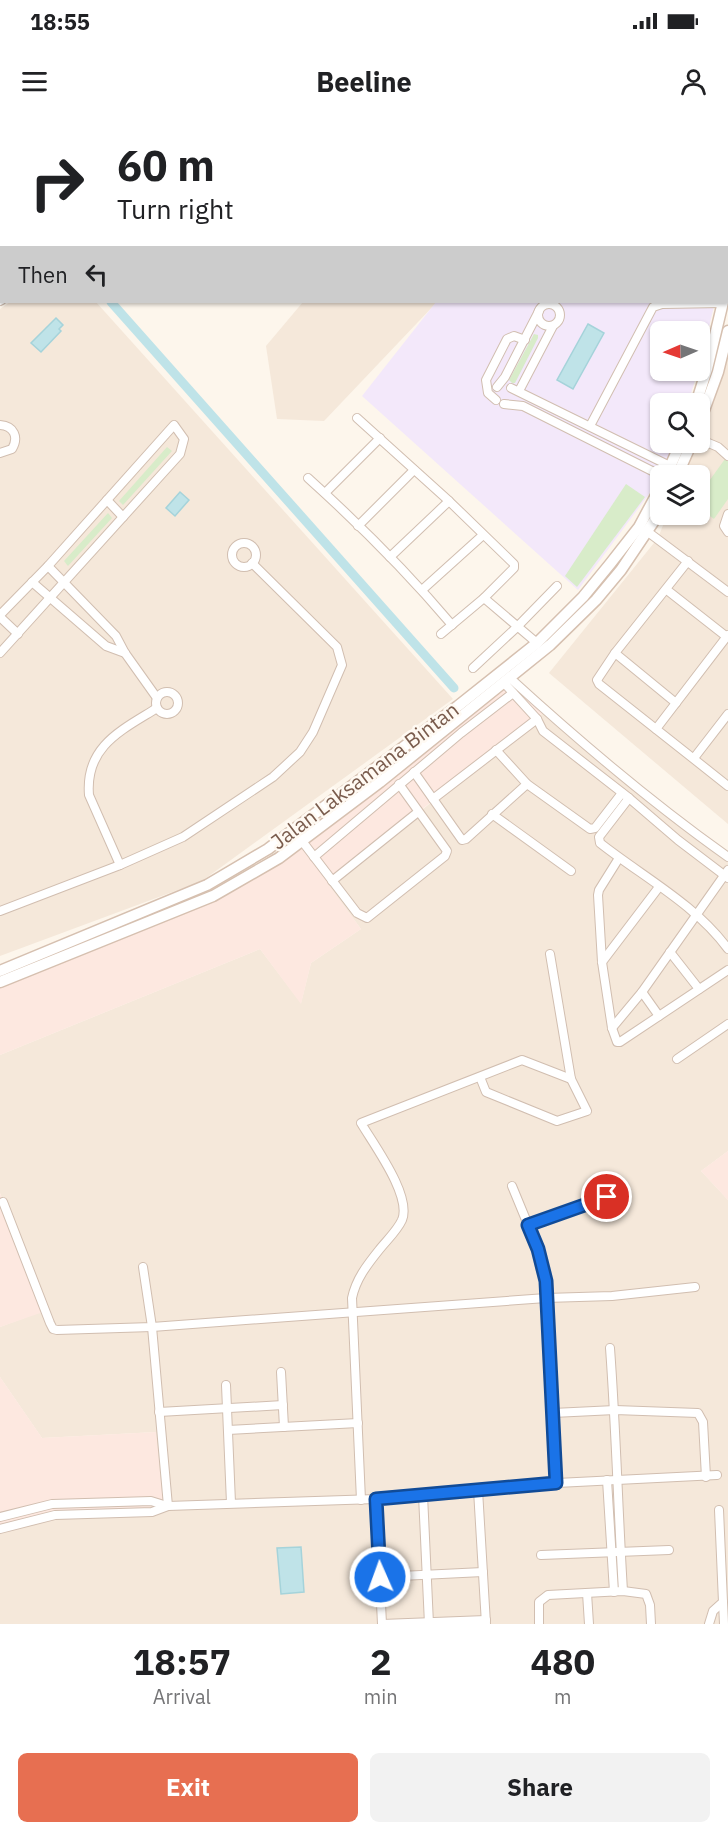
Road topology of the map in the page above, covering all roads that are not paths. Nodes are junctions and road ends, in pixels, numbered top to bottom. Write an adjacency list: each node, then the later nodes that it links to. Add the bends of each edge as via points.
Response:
1 (692, 303): 15 (street, via 653,307)
2 (723, 303): 7 (main road)
3 (539, 311): 4 (street, via 543,324); 4 (street, via 547,305 557,308 560,318); 6 (street)
4 (553, 326): 9 (street)
5 (728, 331): 7 (main road)
6 (525, 340): 8 (street); 12 (street, via 514,336 507,339 486,380 488,393)
7 (713, 371): 10 (main road); 11 (main road)
8 (496, 387): 9 (street, via 502,384); 12 (street, via 494,394)
9 (515, 389): 12 (street, via 512,400); 15 (street)
10 (702, 393)
11 (707, 393)
12 (500, 402): 20 (street, via 523,406)
13 (357, 418): 16 (street)
14 (0, 425): 18 (street, via 13,430 16,440 12,449)
15 (590, 426): 21 (street)
16 (380, 438): 22 (street); 24 (street)
17 (710, 444): 19 (street)
18 (0, 453)
19 (728, 456)
20 (652, 465)
21 (656, 465)
22 (414, 470): 26 (street); 31 (street)
23 (308, 478): 24 (street)
24 (325, 493): 31 (street)
25 (107, 500): 29 (street); 29 (street, via 174,425 184,439 180,454); 38 (street)
26 (449, 501): 34 (street); 35 (street)
27 (650, 507): 53 (main road, Jalan Laksamana Bintan, via 639,527 583,597)
28 (728, 514): 33 (street, via 724,526)
29 (123, 517): 40 (street)
30 (652, 525): 32 (main road, Jalan Laksamana Bintan)
31 (358, 526): 35 (street)
32 (648, 532): 36 (street); 58 (main road, Jalan Laksamana Bintan, via 596,600)
33 (728, 532)
34 (483, 535): 42 (street); 45 (street, via 514,566)
35 (390, 557): 42 (street)
36 (688, 561): 43 (street); 44 (street)
37 (252, 563): 82 (street, via 337,647 342,665 338,676 313,732 300,752 273,777 183,837)
38 (48, 566): 39 (street); 40 (street)
39 (32, 582): 46 (street); 47 (street)
40 (64, 582): 46 (street); 55 (street, via 117,636)
41 (557, 586): 49 (street)
42 (422, 590): 48 (street)
43 (667, 590): 52 (street); 56 (street)
44 (728, 592)
45 (484, 597): 48 (street); 49 (street)
46 (50, 598): 50 (street); 55 (street, via 106,646)
47 (0, 616): 50 (street)
48 (452, 625): 51 (street)
49 (518, 627): 53 (street); 57 (street)
50 (18, 634): 54 (street)
51 (441, 634)
52 (728, 636): 61 (street)
53 (537, 643): 94 (main road, Jalan Laksamana Bintan, via 257,856 207,885)
54 (0, 653)
55 (125, 653): 60 (street)
56 (615, 653): 61 (street); 66 (street, via 598,682)
57 (472, 668)
58 (508, 681): 59 (street); 65 (main road, Jalan Laksamana Bintan); 80 (street, via 684,826)
59 (513, 693): 64 (street); 67 (street)
60 (157, 698): 62 (street); 62 (street, via 168,692 177,702 170,714)
61 (676, 703): 66 (street)
62 (157, 708): 82 (street, via 105,743 88,784 89,795)
63 (728, 714): 69 (street)
64 (537, 719): 68 (street); 74 (street, via 543,731)
65 (454, 724): 67 (street); 78 (main road, Jalan Laksamana Bintan)
66 (656, 729): 69 (street)
67 (461, 733): 70 (street)
68 (496, 750): 72 (street); 75 (street)
69 (694, 758): 73 (street)
70 (414, 772): 71 (street); 75 (street)
71 (399, 784): 76 (street); 79 (street)
72 (527, 784): 74 (street, via 592,830); 77 (street)
73 (728, 786)
74 (625, 795): 81 (street, via 599,839); 84 (street, via 678,840)
75 (433, 799): 77 (street, via 462,840)
76 (418, 812): 85 (street); 85 (street, via 446,848 445,856 367,918 357,914)
77 (492, 814): 83 (street)
78 (302, 841): 79 (street); 95 (main road, Jalan Laksamana Bintan, via 213,896)
79 (314, 857): 85 (street)
80 (728, 857)
81 (619, 858): 86 (street); 92 (street, via 599,890)
82 (120, 865): 87 (street)
83 (571, 871)
84 (727, 874): 88 (street)
85 (332, 881)
86 (658, 887): 88 (street); 92 (street)
87 (0, 911)
88 (696, 913): 89 (street); 90 (street)
89 (728, 949)
90 (670, 952): 96 (street); 97 (street)
91 (550, 954): 103 (street)
92 (602, 962): 100 (street)
93 (728, 970): 96 (street)
94 (0, 971)
95 (0, 982)
96 (699, 989): 98 (street)
97 (642, 992): 98 (street); 100 (street)
98 (659, 1016): 100 (street, via 620,1042)
99 (728, 1024): 101 (street)
100 (612, 1028)
101 (678, 1059)
102 (480, 1077): 103 (street, via 522,1060); 103 (street, via 486,1092 557,1121 587,1111); 111 (street, via 362,1123 397,1185 404,1209 402,1219 354,1288)
103 (571, 1079)
104 (512, 1186): 107 (street)
105 (607, 1197): 107 (street)
106 (3, 1202): 112 (street, via 53,1329)
107 (528, 1225): 110 (street, via 543,1266)
108 (143, 1267): 112 (street)
109 (695, 1287): 110 (street)
110 (546, 1298): 111 (street); 120 (street)
111 (353, 1312): 112 (street); 121 (street)
112 (152, 1327): 119 (street)
113 (610, 1348): 118 (street)
114 (281, 1372): 116 (street)
115 (226, 1385): 117 (street)
116 (283, 1405): 117 (street); 122 (street)
117 (228, 1407): 119 (street); 123 (street)
118 (615, 1410): 120 (street); 125 (street, via 700,1415); 126 (street)
119 (159, 1412): 134 (street)
120 (553, 1413): 128 (street)
121 (358, 1424): 122 (street); 132 (street)
122 (284, 1427): 123 (street)
123 (228, 1430): 133 (street)
124 (717, 1475): 125 (street)
125 (706, 1476): 126 (street)
126 (616, 1479): 127 (street); 140 (street)
127 (607, 1480): 128 (street); 139 (street)
128 (556, 1483): 129 (street)
129 (478, 1490): 130 (street); 142 (street)
130 (423, 1496): 131 (street); 143 (street)
131 (376, 1499): 132 (street); 144 (street)
132 (361, 1500): 133 (street)
133 (231, 1503): 134 (street)
134 (168, 1506): 136 (street, via 152,1501 52,1504); 137 (street, via 152,1512 56,1515)
135 (719, 1510): 148 (street)
136 (0, 1517)
137 (0, 1529)
138 (669, 1550): 140 (street)
139 (611, 1552): 140 (street); 141 (street); 146 (street)
140 (621, 1552): 145 (street)
141 (541, 1555)
142 (483, 1572): 143 (street); 149 (street)
143 (427, 1574): 144 (street); 150 (street)
144 (380, 1577): 151 (street)
145 (623, 1591): 146 (street); 154 (street, via 646,1594)
146 (614, 1592): 147 (street)
147 (587, 1593): 152 (street, via 542,1598); 153 (street)
148 (723, 1602): 155 (street, via 712,1611); 156 (street)
149 (486, 1622): 150 (street)
150 (429, 1623): 151 (street)
151 (382, 1624)
152 (540, 1624)
153 (589, 1624)
154 (651, 1624)
155 (709, 1624)
156 (724, 1624)

